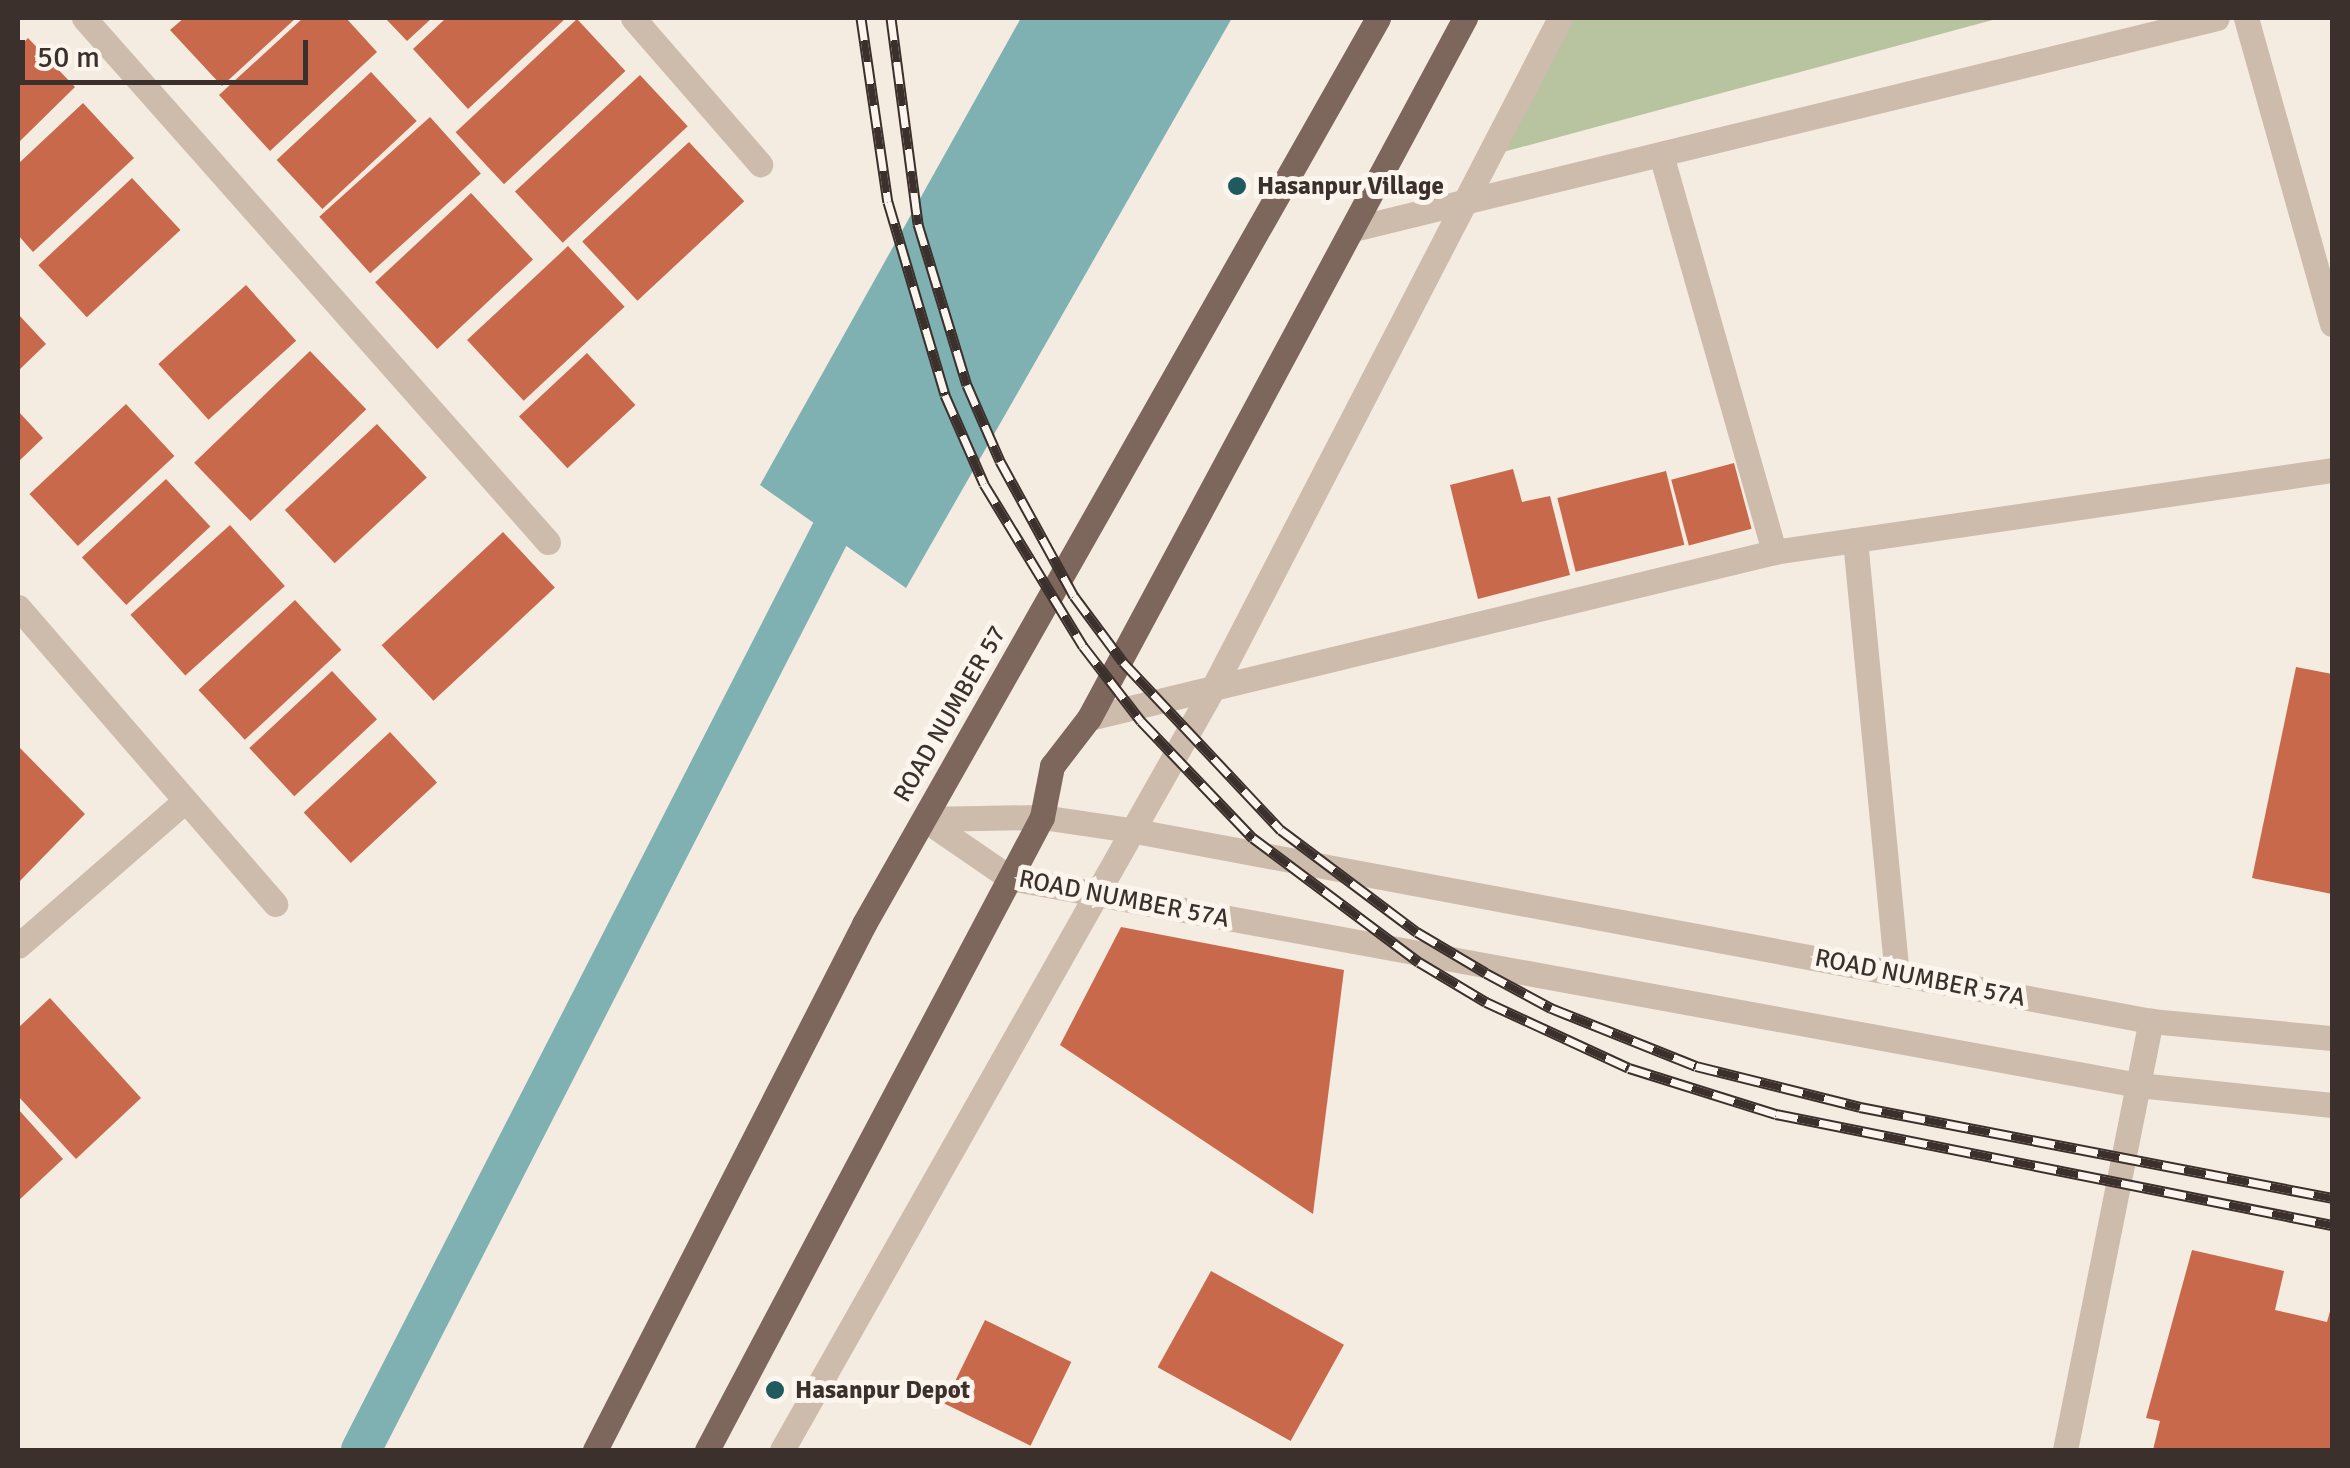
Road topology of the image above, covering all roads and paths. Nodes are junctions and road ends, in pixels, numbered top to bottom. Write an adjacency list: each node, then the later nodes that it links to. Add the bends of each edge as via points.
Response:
1 (84, 18): 15 (street)
2 (632, 18): 9 (street)
3 (1378, 18): 22 (main road, ROAD NUMBER 57)
4 (1465, 18): 11 (main road)
5 (1560, 18): 10 (street)
6 (2218, 18): 8 (street)
7 (2246, 18): 12 (street)
8 (1662, 158): 10 (street); 16 (street)
9 (760, 164)
10 (1460, 203): 11 (street); 18 (street)
11 (1353, 230): 19 (main road)
12 (2332, 324)
13 (2332, 470): 14 (street)
14 (1854, 540): 16 (street); 28 (street)
15 (548, 542)
16 (1774, 552): 18 (street)
17 (18, 608): 20 (street)
18 (1212, 690): 19 (street); 23 (street)
19 (1089, 718): 21 (main road, via 1052,766)
20 (185, 801): 26 (street); 27 (street)
21 (1042, 817): 22 (street, ROAD NUMBER 57A); 23 (street, ROAD NUMBER 57A); 24 (main road)
22 (924, 819): 24 (street, ROAD NUMBER 57A); 33 (main road, ROAD NUMBER 57)
23 (1130, 830): 25 (street); 28 (street, ROAD NUMBER 57A)
24 (1010, 878): 25 (street, ROAD NUMBER 57A); 34 (main road)
25 (1098, 895): 31 (street, ROAD NUMBER 57A); 35 (street)
26 (275, 904)
27 (18, 946)
28 (1897, 974): 29 (street, ROAD NUMBER 57A)
29 (2151, 1021): 30 (street, ROAD NUMBER 57A); 31 (street)
30 (2332, 1038)
31 (2138, 1085): 32 (street, ROAD NUMBER 57A); 36 (street)
32 (2332, 1105)
33 (595, 1450)
34 (706, 1450)
35 (782, 1450)
36 (2064, 1450)

